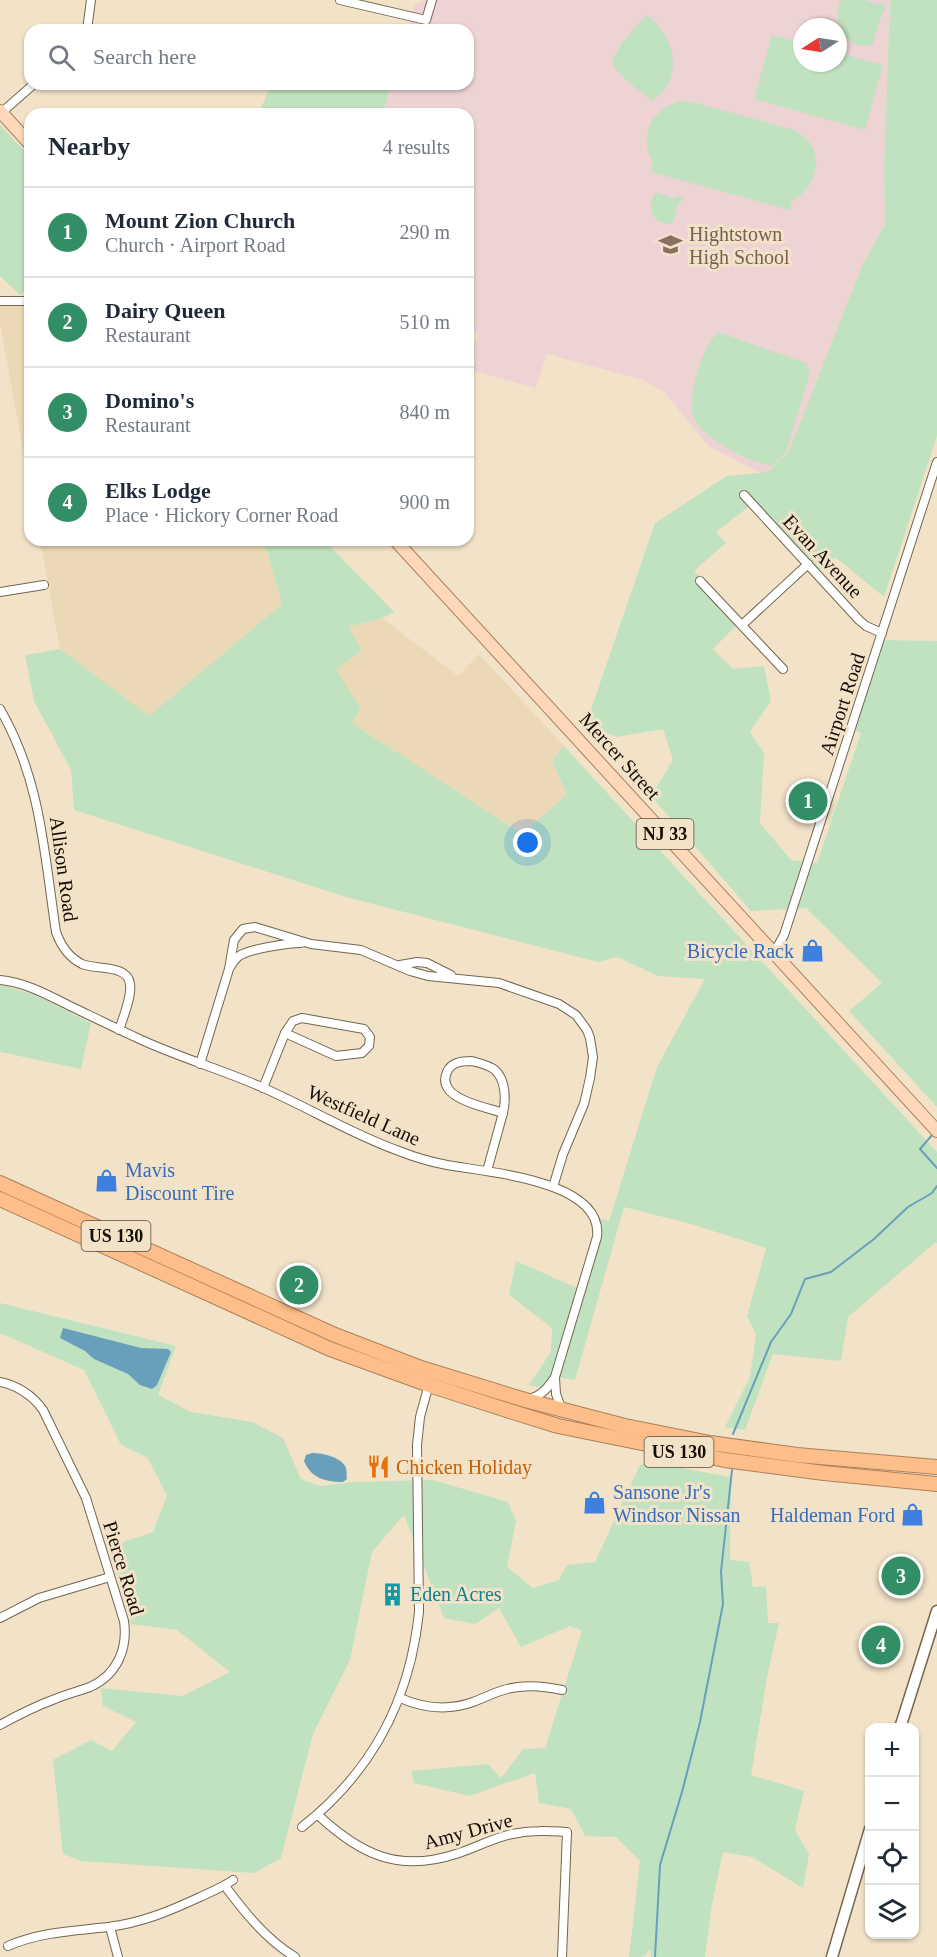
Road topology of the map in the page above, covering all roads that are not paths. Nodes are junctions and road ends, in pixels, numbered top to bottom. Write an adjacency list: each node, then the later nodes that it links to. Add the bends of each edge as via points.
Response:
1 (91, 0): 5 (street)
2 (340, 0): 4 (street)
3 (432, 0): 4 (street, via 426,21)
4 (371, 4)
5 (88, 24)
6 (27, 90): 7 (street)
7 (1, 112): 8 (main road)
8 (24, 137)
9 (0, 301): 10 (street)
10 (24, 301)
11 (937, 462): 19 (street, Airport Road)
12 (744, 495): 14 (street, Evan Avenue)
13 (401, 546): 23 (main road, Mercer Street / NJ 33)
14 (808, 564): 18 (street); 19 (street, Evan Avenue, via 859,620)
15 (700, 580): 18 (street)
16 (44, 585): 17 (street)
17 (0, 591)
18 (742, 625): 20 (street)
19 (882, 633): 23 (street, Airport Road, via 784,935)
20 (783, 669)
21 (0, 709): 28 (street, Allison Road, via 19,745 32,783 59,941 76,961 121,972 130,982)
22 (311, 944): 24 (street, via 361,950); 25 (street, via 242,954); 25 (street, via 249,927 236,936)
23 (774, 953): 33 (main road, Mercer Street / NJ 33)
24 (398, 965): 26 (street, via 428,976); 26 (street, via 427,963)
25 (229, 969): 30 (street)
26 (458, 977): 36 (street, via 499,983 559,1004 587,1030 592,1048 588,1092)
27 (0, 980): 28 (street, Westfield Lane, via 25,985)
28 (119, 1030): 30 (street, Westfield Lane)
29 (285, 1033): 29 (street, via 336,1056 362,1053 370,1041 364,1029 302,1018 292,1021); 31 (street)
30 (200, 1064): 31 (street, Westfield Lane)
31 (263, 1088): 34 (street, Westfield Lane, via 399,1152)
32 (502, 1113): 32 (street, via 505,1095 498,1073 470,1060 448,1070 445,1080 452,1094); 34 (street)
33 (936, 1129)
34 (487, 1171): 36 (street, Westfield Lane)
35 (0, 1183): 38 (highway, US 130)
36 (553, 1187): 40 (street, Westfield Lane, via 587,1206 598,1230)
37 (0, 1199): 38 (highway, US 130)
38 (223, 1292): 39 (highway, US 130); 42 (highway, US 130, via 330,1349)
39 (434, 1372): 42 (street); 43 (highway, US 130)
40 (555, 1377): 43 (street, via 539,1395); 44 (street, Westfield Lane, via 556,1394)
41 (0, 1382): 48 (street, Pierce Road, via 21,1389 43,1410 86,1498)
42 (429, 1385): 45 (highway, US 130, via 558,1426); 53 (street, via 417,1445 419,1611 413,1654)
43 (525, 1400): 44 (highway, US 130)
44 (563, 1410): 45 (highway, US 130)
45 (641, 1437): 46 (highway, US 130); 47 (highway, US 130, via 769,1466)
46 (937, 1467)
47 (937, 1484)
48 (110, 1577): 50 (street, via 39,1598); 55 (street, Pierce Road, via 126,1631 123,1651 114,1669 91,1687 43,1703)
49 (937, 1611): 51 (street)
50 (0, 1618)
51 (934, 1631): 54 (street)
52 (562, 1690): 53 (street, via 518,1687 447,1708 423,1706)
53 (400, 1698): 56 (street, via 366,1760)
54 (902, 1723)
55 (0, 1725)
56 (318, 1815): 57 (street); 65 (street, Amy Drive, via 349,1842 401,1860 443,1858 513,1834 567,1832)
57 (302, 1827)
58 (869, 1831): 66 (street)
59 (232, 1880): 60 (street)
60 (225, 1886): 61 (street, via 169,1912); 64 (street, via 256,1925)
61 (110, 1927): 62 (street, via 37,1936); 63 (street)
62 (8, 1946)
63 (118, 1957)
64 (296, 1957)
65 (562, 1957)
66 (832, 1957)

